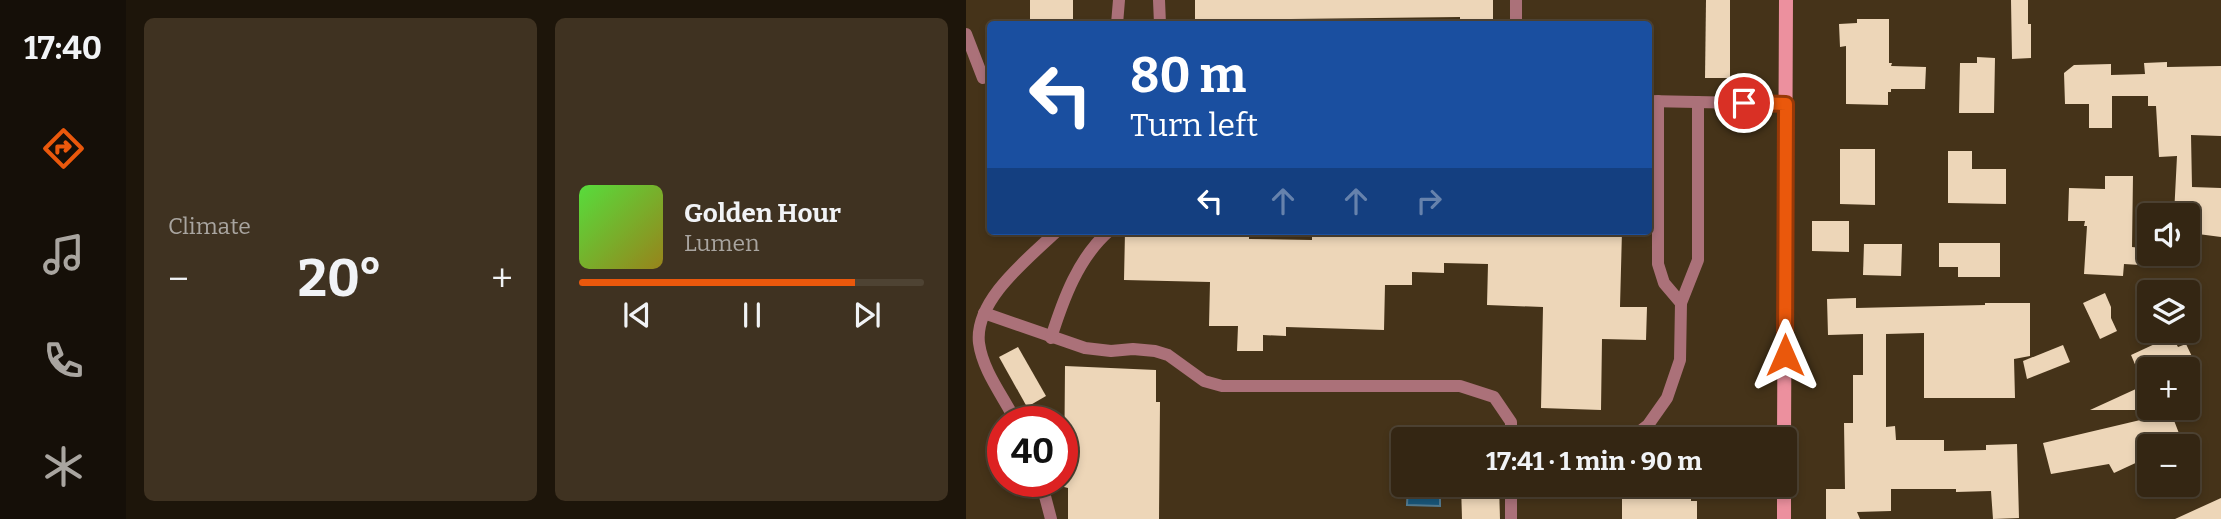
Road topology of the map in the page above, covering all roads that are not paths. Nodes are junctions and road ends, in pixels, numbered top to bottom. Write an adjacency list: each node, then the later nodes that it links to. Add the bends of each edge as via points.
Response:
1 (1119, 0): 5 (lane)
2 (1159, 0): 6 (lane)
3 (1516, 0): 7 (lane)
4 (1786, 0): 12 (street)
5 (1117, 21)
6 (1160, 21)
7 (1516, 21)
8 (966, 34): 9 (lane)
9 (984, 78)
10 (1653, 101): 11 (lane); 15 (lane, via 1658,264 1664,283)
11 (1698, 102): 12 (lane); 15 (lane, via 1698,260)
12 (1786, 104): 21 (street)
13 (1053, 235): 16 (lane, via 1004,284)
14 (1106, 235): 17 (lane, via 1070,284)
15 (1681, 303): 20 (lane, via 1680,360 1667,398)
16 (984, 313): 17 (lane); 18 (lane, via 981,352)
17 (1051, 338): 19 (lane, via 1086,348 1155,351 1222,386 1460,386 1494,397)
18 (1007, 406)
19 (1511, 427)
20 (1645, 427)
21 (1784, 427)
22 (1045, 497): 25 (lane)
23 (1511, 497): 26 (lane)
24 (1784, 497): 27 (street)
25 (1051, 519)
26 (1511, 519)
27 (1784, 519)

